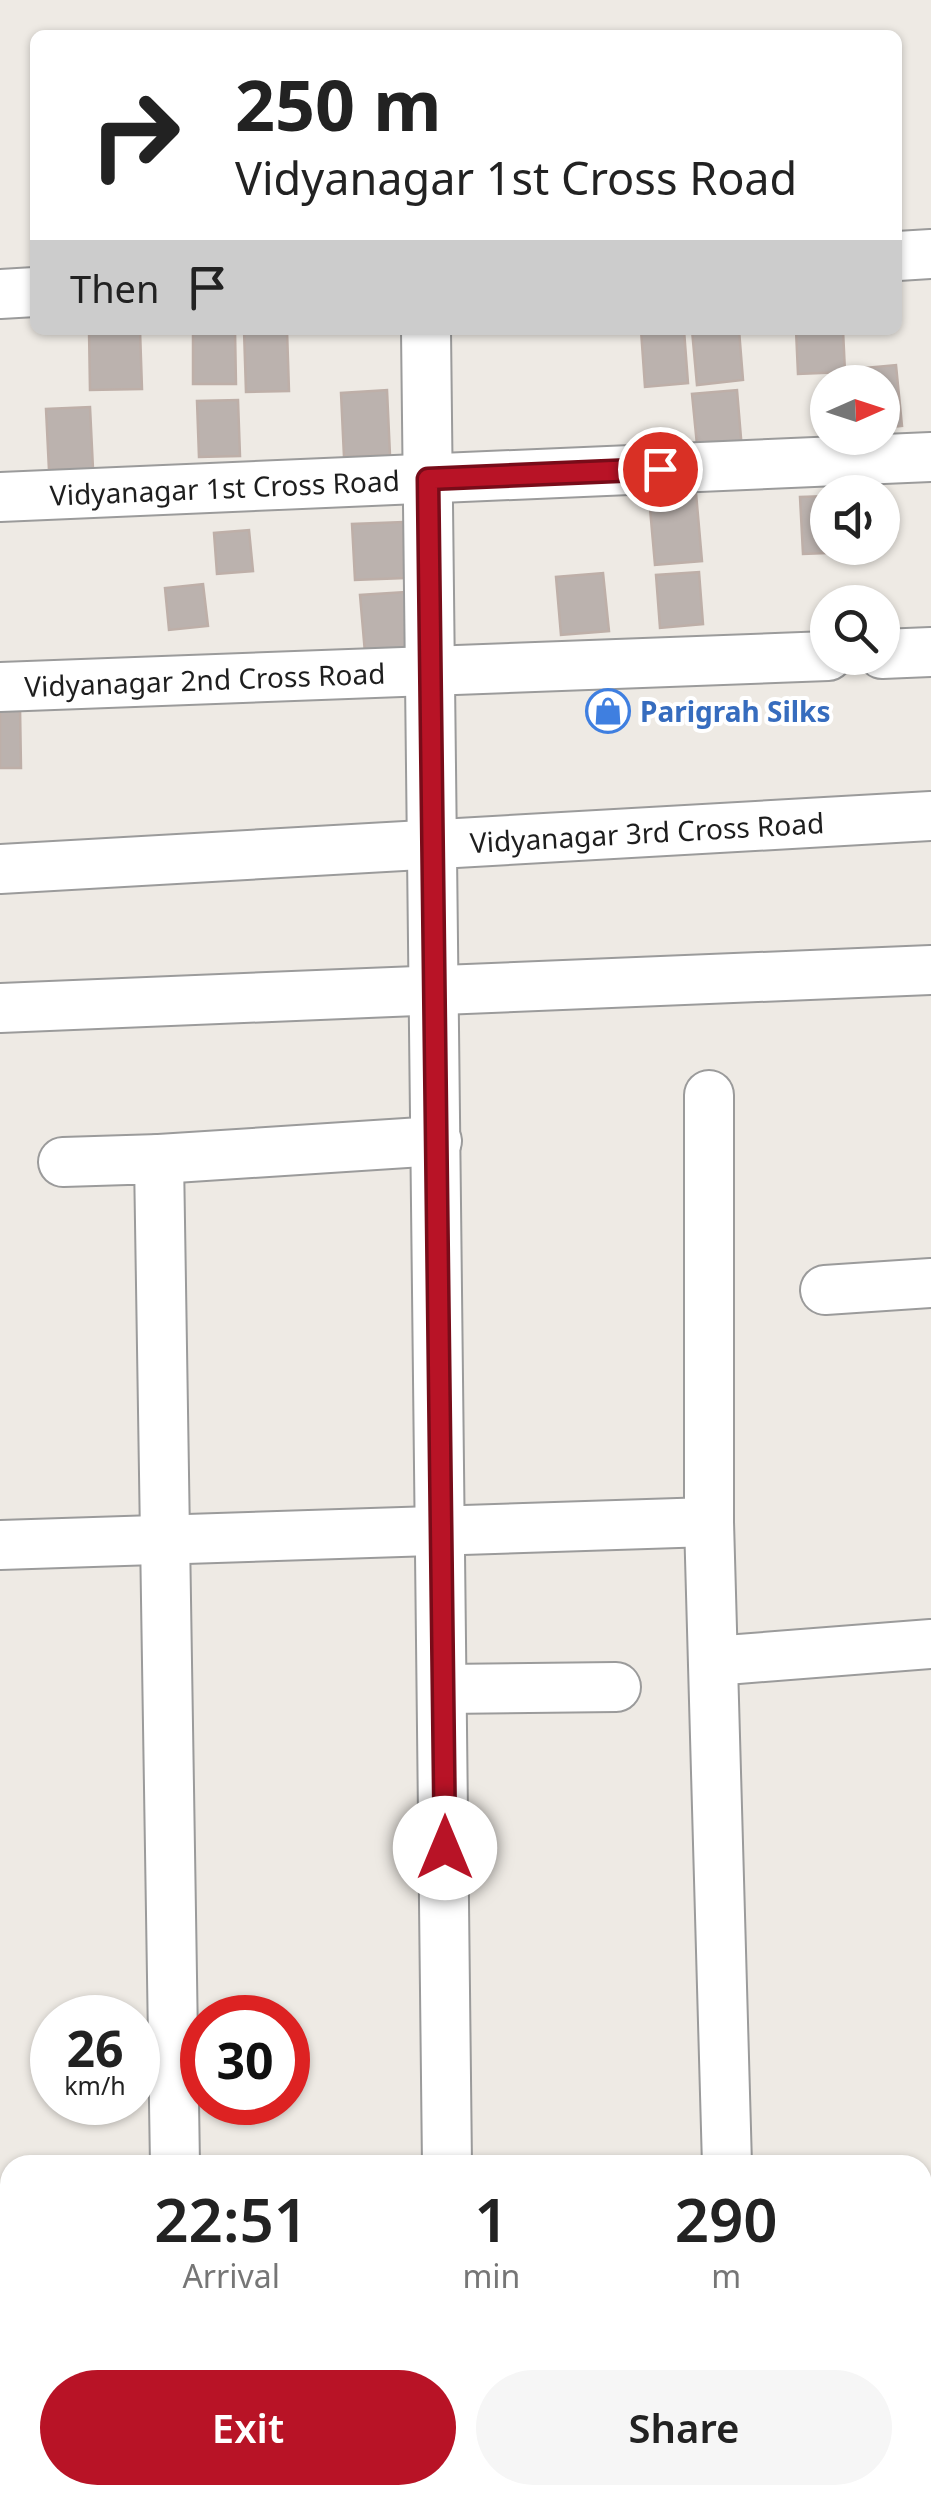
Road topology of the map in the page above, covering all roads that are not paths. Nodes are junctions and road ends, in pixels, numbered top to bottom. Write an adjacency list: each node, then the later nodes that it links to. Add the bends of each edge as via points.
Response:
1 (931, 254): 2 (street)
2 (902, 256)
3 (30, 292): 4 (street)
4 (0, 294)
5 (426, 335): 7 (street)
6 (931, 457): 7 (street, Vidyanagar 1st Cross Road)
7 (428, 479): 8 (street, Vidyanagar 1st Cross Road); 12 (street)
8 (0, 497)
9 (931, 652): 10 (street)
10 (900, 653)
11 (810, 657): 12 (street, Vidyanagar 2nd Cross Road)
12 (431, 671): 13 (street, Vidyanagar 2nd Cross Road); 15 (street)
13 (0, 687)
14 (931, 816): 15 (street, Vidyanagar 3rd Cross Road)
15 (433, 844): 16 (street, Vidyanagar 3rd Cross Road); 18 (street)
16 (0, 868)
17 (931, 970): 18 (street)
18 (435, 990): 19 (street); 21 (street)
19 (0, 1008)
20 (709, 1095): 26 (street)
21 (436, 1141): 22 (street); 27 (street)
22 (159, 1159): 23 (street); 28 (street)
23 (63, 1162)
24 (931, 1283): 25 (street)
25 (824, 1290)
26 (708, 1522): 27 (street); 31 (street)
27 (442, 1532): 28 (street); 33 (street)
28 (168, 1539): 29 (street); 34 (street)
29 (0, 1545)
30 (931, 1644): 31 (street)
31 (713, 1661): 36 (street)
32 (616, 1688): 33 (street)
33 (444, 1689): 35 (street)
34 (175, 2155)
35 (447, 2155)
36 (727, 2155)

